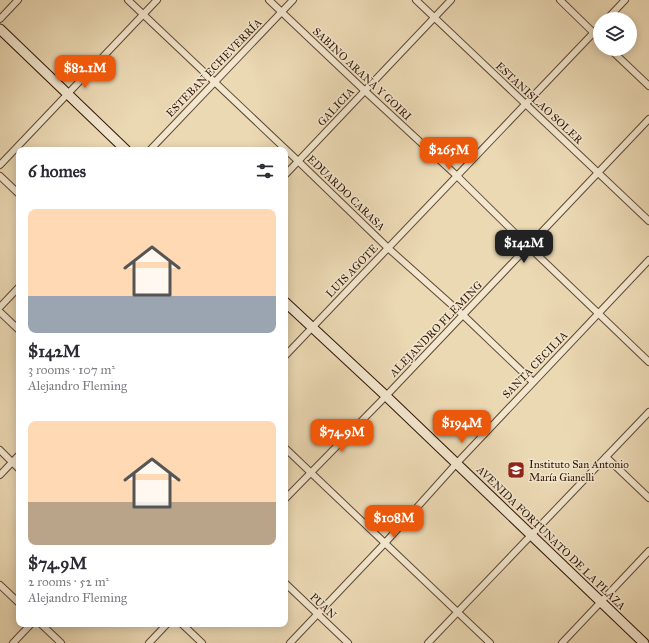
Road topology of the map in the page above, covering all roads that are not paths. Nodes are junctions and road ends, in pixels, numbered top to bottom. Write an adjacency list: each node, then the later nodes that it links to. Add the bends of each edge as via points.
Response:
1 (18, 0): 14 (street)
2 (128, 0): 12 (street, EDUARDO CARASA)
3 (157, 0): 12 (street)
4 (269, 0): 10 (street, SABINO ARANA Y GOIRI)
5 (293, 0): 10 (street, ESTEBAN ECHEVERRÍA)
6 (416, 0): 13 (street, ESTANISLAO SOLER)
7 (451, 0): 13 (street, GALICIA)
8 (560, 0): 16 (street)
9 (625, 0): 11 (street)
10 (282, 12): 18 (street, ESTEBAN ECHEVERRÍA); 20 (street, SABINO ARANA Y GOIRI)
11 (613, 12)
12 (143, 15): 18 (street, EDUARDO CARASA); 21 (street)
13 (434, 17): 20 (street, GALICIA); 22 (street, ESTANISLAO SOLER)
14 (0, 19)
15 (0, 29): 21 (main road)
16 (593, 33): 22 (street, LUIS AGOTE)
17 (617, 56): 19 (street)
18 (215, 82): 26 (street, ESTEBAN ECHEVERRÍA); 27 (street, EDUARDO CARASA)
19 (649, 86)
20 (365, 91): 30 (street, GALICIA); 35 (street, SABINO ARANA Y GOIRI)
21 (68, 94): 24 (street); 25 (main road)
22 (525, 104): 33 (street, ESTANISLAO SOLER); 35 (street, LUIS AGOTE)
23 (649, 119): 33 (street, ALEJANDRO FLEMING)
24 (17, 147)
25 (123, 147)
26 (153, 147)
27 (283, 147)
28 (16, 148): 31 (street)
29 (288, 151): 30 (street, EDUARDO CARASA)
30 (298, 161): 32 (street, GALICIA); 39 (street, EDUARDO CARASA)
31 (0, 165)
32 (288, 172)
33 (598, 173): 37 (street, ESTANISLAO SOLER); 38 (street, ALEJANDRO FLEMING)
34 (0, 176): 36 (street)
35 (457, 176): 38 (street, SABINO ARANA Y GOIRI); 39 (street, LUIS AGOTE)
36 (16, 191)
37 (649, 221)
38 (528, 246): 45 (street, SABINO ARANA Y GOIRI); 46 (street, ALEJANDRO FLEMING)
39 (388, 248): 46 (street, EDUARDO CARASA); 48 (street, LUIS AGOTE)
40 (649, 260): 45 (street, SANTA CECILIA)
41 (16, 290): 43 (street)
42 (288, 305): 48 (main road, AVENIDA FORTUNATO DE LA PLAZA)
43 (0, 307)
44 (0, 312): 47 (street)
45 (598, 314): 50 (street, SABINO ARANA Y GOIRI); 51 (street, SANTA CECILIA)
46 (463, 316): 51 (street, EDUARDO CARASA); 52 (street, ALEJANDRO FLEMING)
47 (16, 327)
48 (312, 328): 49 (street, LUIS AGOTE); 52 (main road, AVENIDA FORTUNATO DE LA PLAZA)
49 (288, 353)
50 (649, 362)
51 (533, 382): 59 (street, SANTA CECILIA)
52 (386, 396): 59 (main road, AVENIDA FORTUNATO DE LA PLAZA); 61 (street, ALEJANDRO FLEMING)
53 (649, 412): 56 (street)
54 (0, 450): 58 (street)
55 (288, 451): 61 (street)
56 (606, 457): 64 (street); 65 (street)
57 (16, 458): 58 (street)
58 (12, 462): 60 (street); 62 (street)
59 (456, 464): 65 (main road, AVENIDA FORTUNATO DE LA PLAZA); 66 (street, SANTA CECILIA)
60 (16, 465)
61 (310, 472): 63 (street, ALEJANDRO FLEMING); 66 (street)
62 (0, 475)
63 (288, 496)
64 (649, 498)
65 (531, 536): 71 (main road, AVENIDA FORTUNATO DE LA PLAZA); 72 (street)
66 (385, 543): 72 (street); 73 (street, SANTA CECILIA)
67 (649, 551): 71 (street)
68 (0, 585): 70 (street)
69 (288, 586): 73 (street, PUAN)
70 (16, 600)
71 (601, 603): 86 (street); 87 (main road, AVENIDA FORTUNATO DE LA PLAZA)
72 (458, 612): 84 (street); 85 (street)
73 (318, 614): 82 (street, SANTA CECILIA); 83 (street, PUAN)
74 (28, 627): 78 (street)
75 (44, 627): 79 (street)
76 (164, 627): 80 (street)
77 (185, 627): 81 (street)
78 (13, 643)
79 (61, 643)
80 (149, 643)
81 (202, 643)
82 (290, 643)
83 (348, 643)
84 (428, 643)
85 (490, 643)
86 (562, 643)
87 (644, 643)

